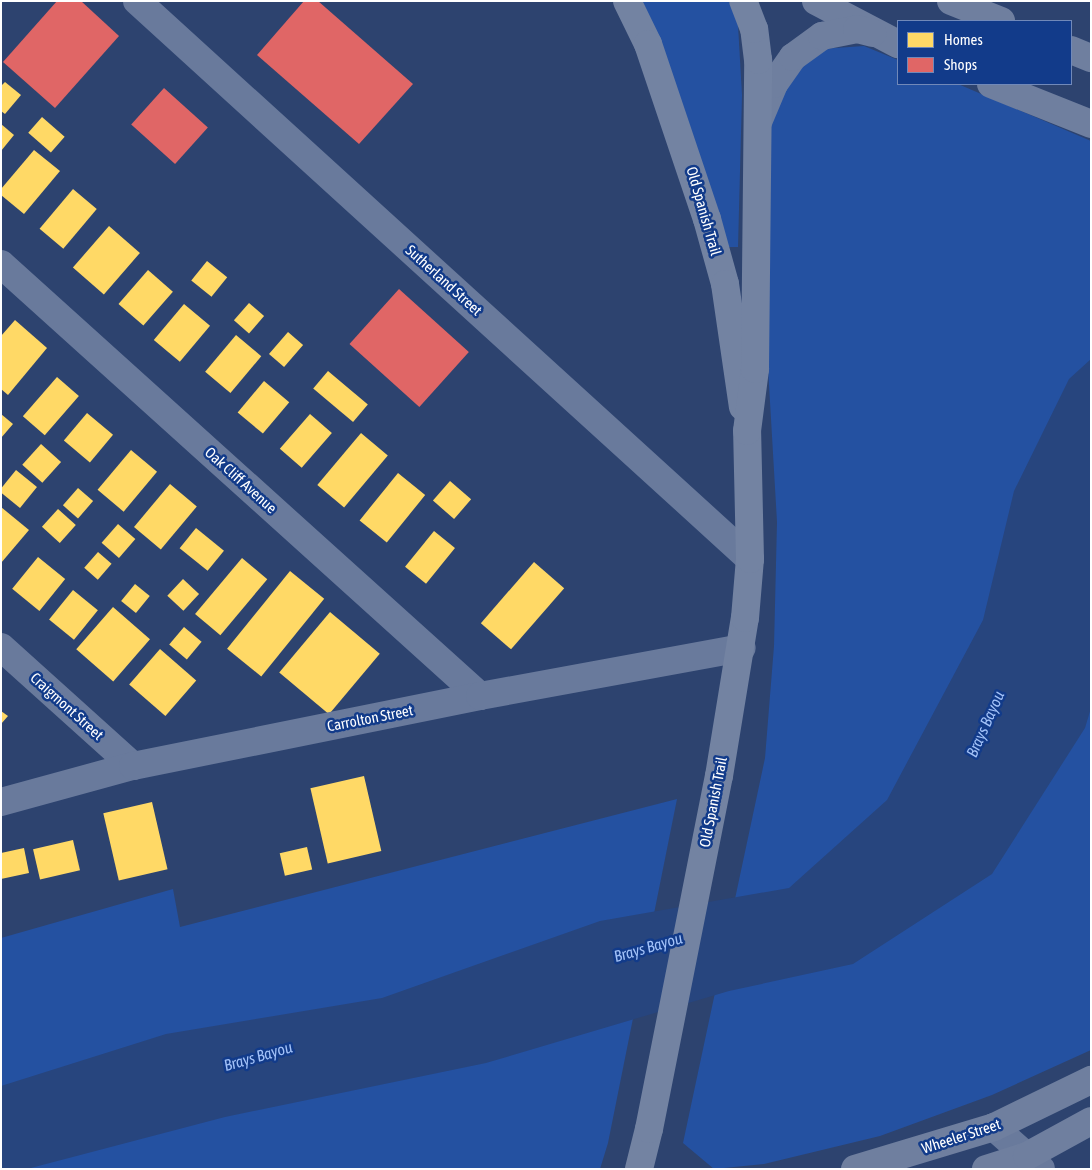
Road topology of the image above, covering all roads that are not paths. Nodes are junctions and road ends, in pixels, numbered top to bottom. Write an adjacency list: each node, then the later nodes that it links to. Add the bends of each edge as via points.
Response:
1 (137, 1): 16 (street, Sutherland Street)
2 (627, 1): 15 (main road, Old Spanish Trail, via 648,44 707,218 724,284)
3 (743, 1): 12 (main road, Old Spanish Trail, via 754,29 758,60)
4 (816, 1): 7 (main road)
5 (951, 1): 6 (main road)
6 (998, 20)
7 (873, 34): 8 (main road); 12 (main road, via 857,30 822,36 793,56 774,84)
8 (897, 44)
9 (1072, 50): 10 (main road)
10 (1091, 58)
11 (994, 85): 13 (main road)
12 (758, 122): 15 (main road, Old Spanish Trail, via 755,369)
13 (1091, 124)
14 (1, 264): 19 (street, Oak Cliff Avenue)
15 (747, 431): 16 (main road, Old Spanish Trail)
16 (750, 558): 18 (main road, Old Spanish Trail)
17 (1, 647): 20 (street, Craigmont Street)
18 (742, 648): 19 (street, Carrolton Street); 26 (main road, Old Spanish Trail, via 650,1129)
19 (480, 696): 20 (street, Carrolton Street)
20 (133, 766): 21 (street, Carrolton Street)
21 (1, 802)
22 (1091, 1080): 24 (main road, Wheeler Street)
23 (1091, 1122): 25 (main road)
24 (994, 1127): 25 (street); 27 (main road, Wheeler Street)
25 (1034, 1162): 28 (main road)
26 (639, 1169)
27 (855, 1169)
28 (986, 1169)

